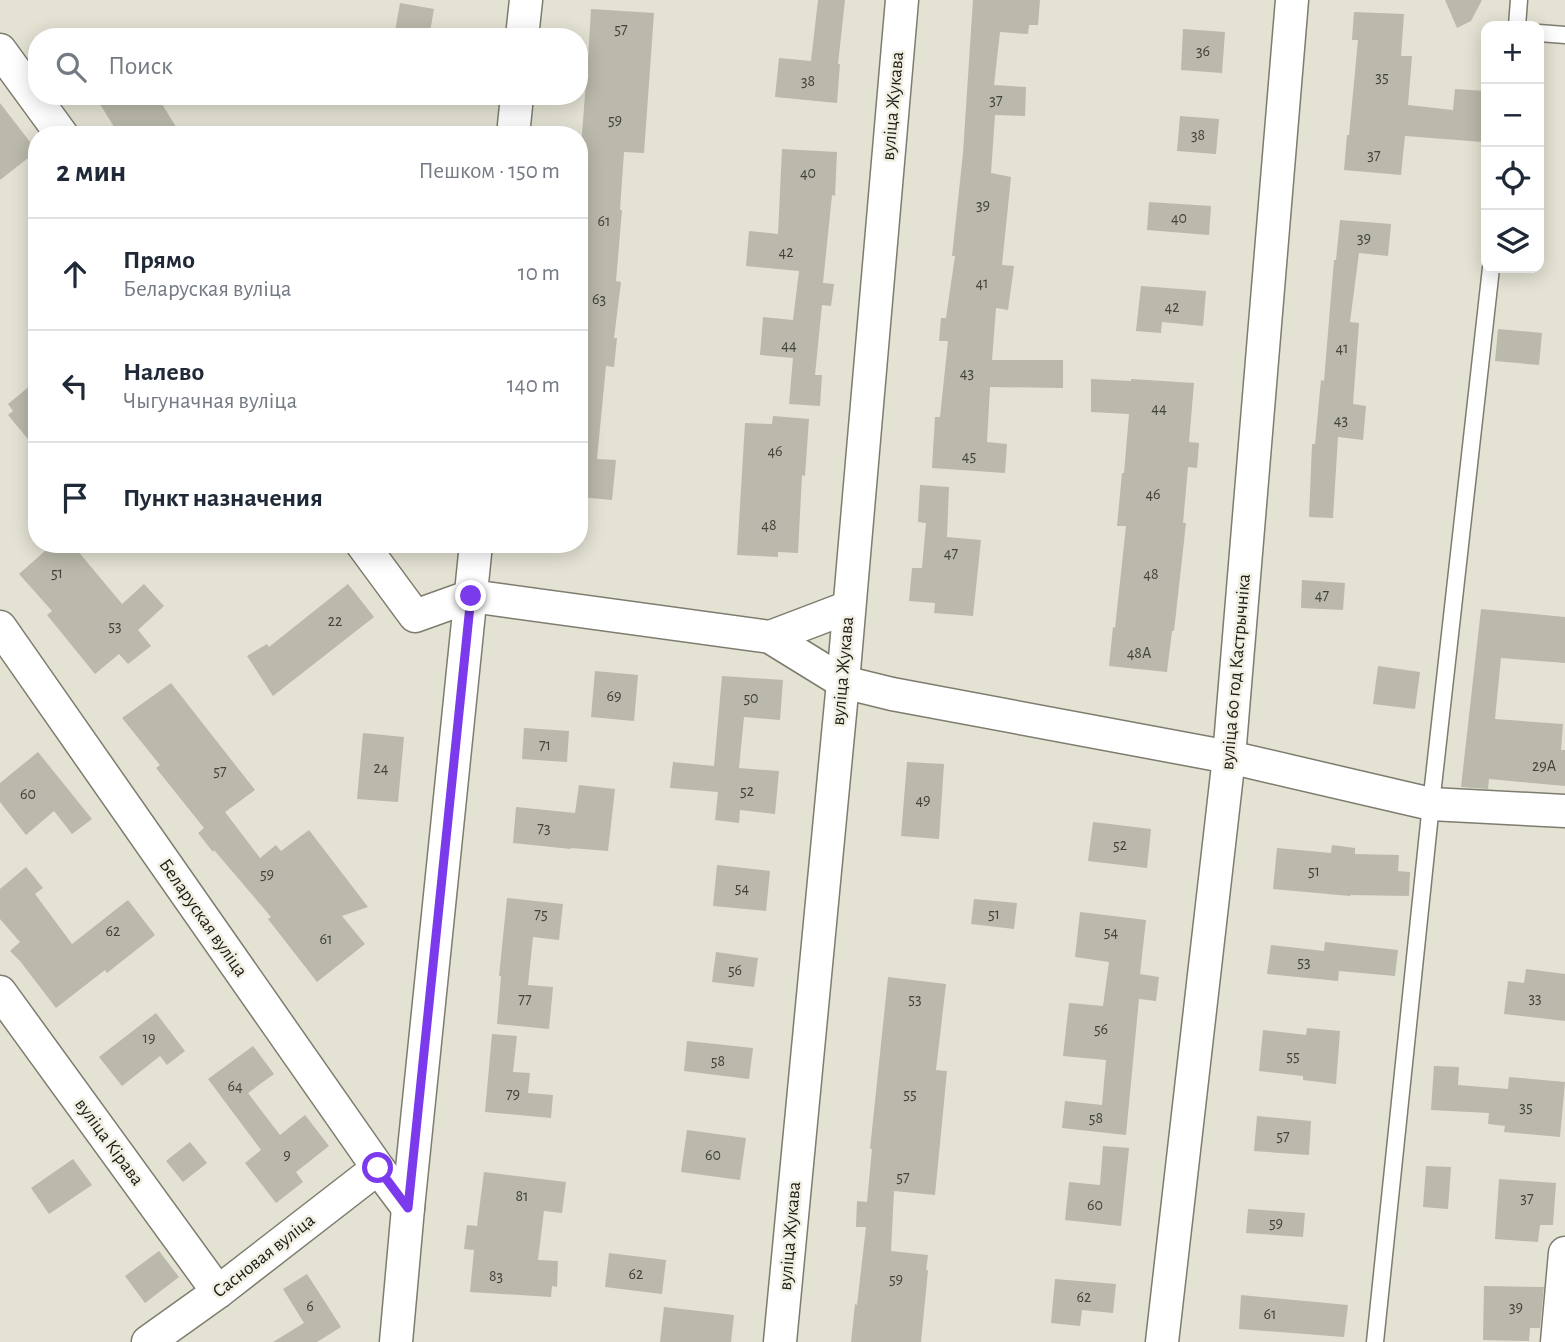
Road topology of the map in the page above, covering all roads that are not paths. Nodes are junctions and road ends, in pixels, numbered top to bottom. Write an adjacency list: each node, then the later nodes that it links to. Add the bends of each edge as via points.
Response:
1 (526, 0): 6 (street)
2 (902, 0): 19 (street, вуліца Жукава)
3 (1292, 0): 23 (street, вуліца 60 год Кастрычніка)
4 (1519, 0): 5 (lane)
5 (1517, 21)
6 (523, 28)
7 (1544, 33): 8 (lane)
8 (1565, 35)
9 (0, 50): 10 (street)
10 (28, 88)
11 (40, 105): 13 (street)
12 (516, 105): 14 (street)
13 (55, 126)
14 (514, 126)
15 (1490, 273): 24 (lane)
16 (369, 553): 18 (street, via 415,616)
17 (475, 553): 18 (street)
18 (471, 596): 21 (street); 28 (street)
19 (849, 607): 21 (street); 22 (street, вуліца Жукава)
20 (0, 627): 27 (street, Беларуская вуліца)
21 (770, 637): 22 (street)
22 (843, 682): 23 (street); 33 (street, вуліца Жукава)
23 (1229, 757): 24 (street); 34 (street, вуліца 60 год Кастрычніка)
24 (1431, 804): 25 (street); 35 (lane)
25 (1565, 811)
26 (0, 992): 30 (street, вуліца Кірава)
27 (378, 1168): 28 (street, Беларуская вуліца); 30 (street, Сасновая вуліца)
28 (408, 1208): 32 (street)
29 (1565, 1252): 36 (street)
30 (218, 1293): 31 (street, Сасновая вуліца)
31 (148, 1342)
32 (396, 1342)
33 (780, 1342)
34 (1162, 1342)
35 (1375, 1342)
36 (1557, 1342)

